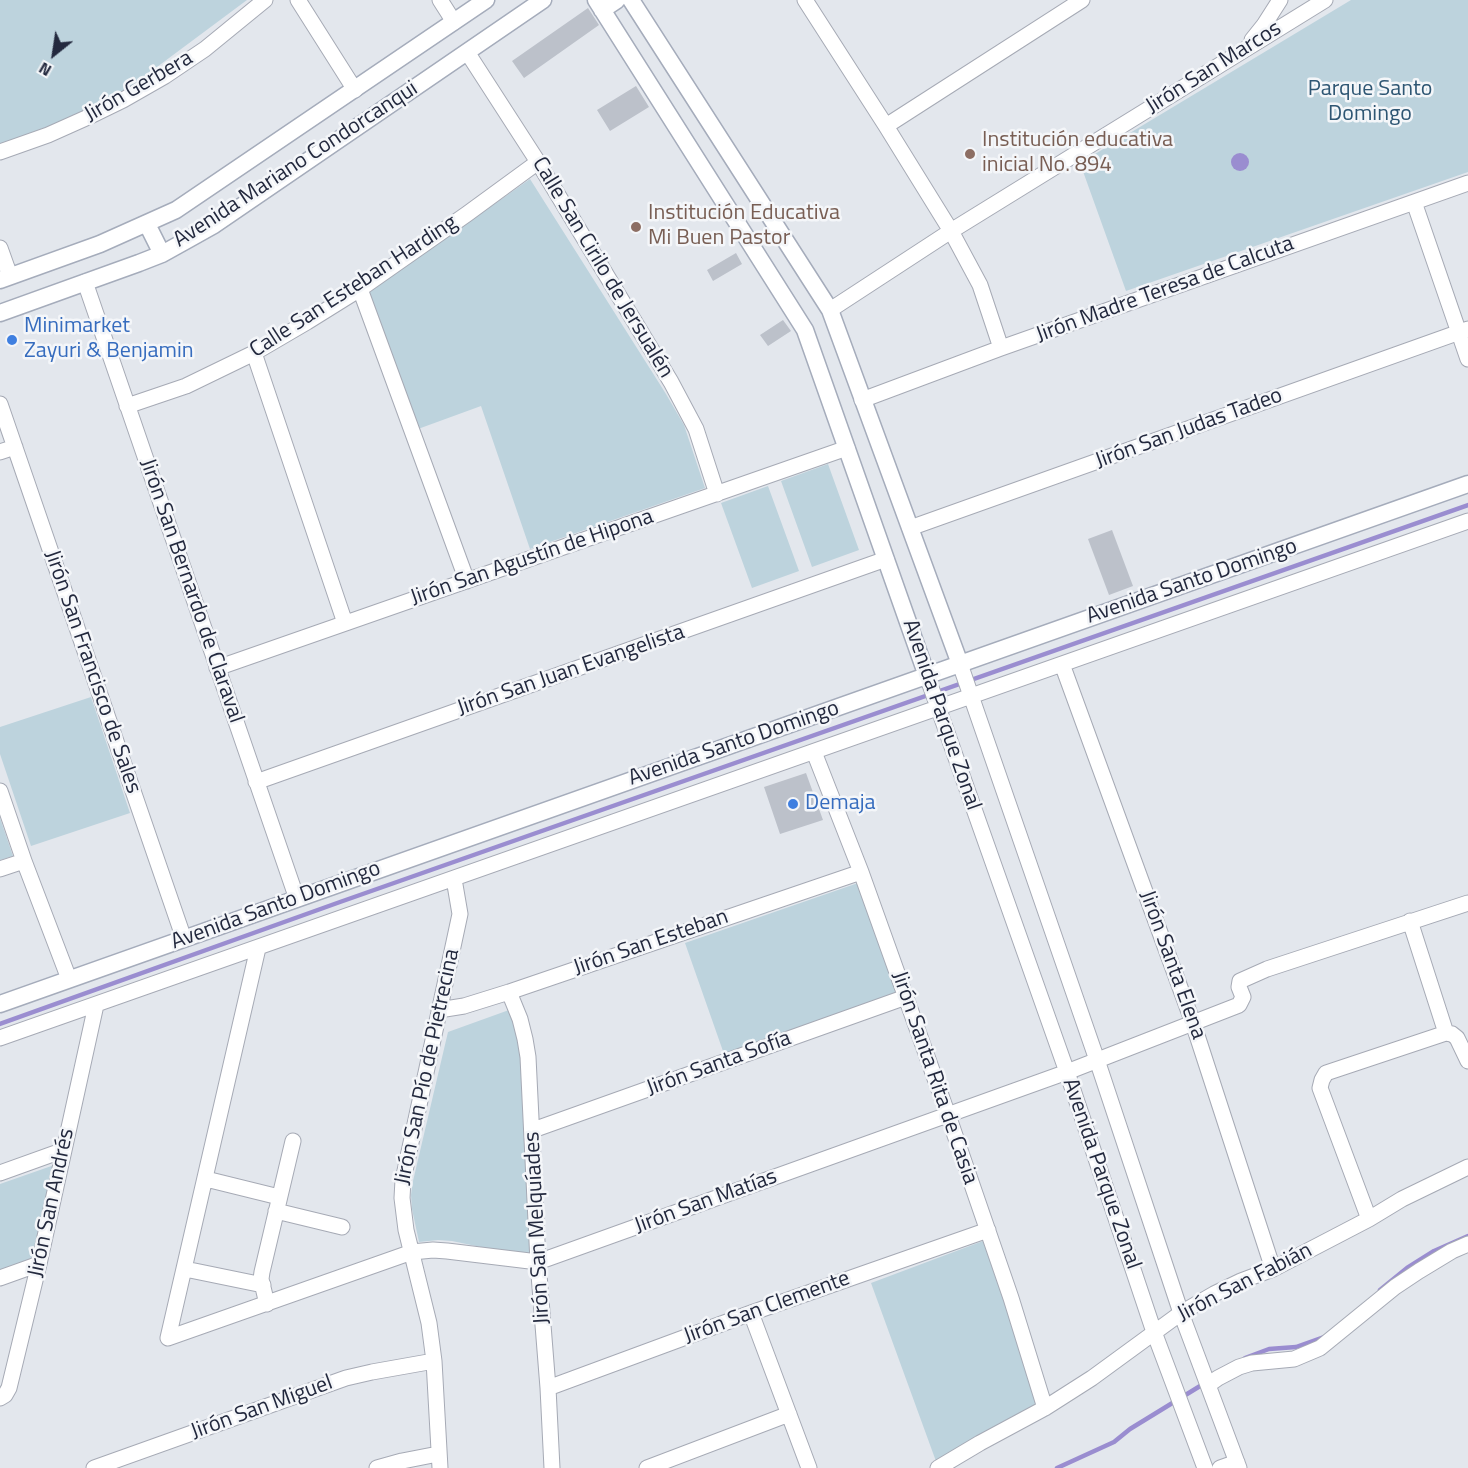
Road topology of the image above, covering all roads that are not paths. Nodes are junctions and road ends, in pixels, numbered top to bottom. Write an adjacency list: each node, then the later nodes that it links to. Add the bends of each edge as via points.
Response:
1 (265, 0): 18 (street, Jirón Gerbera, via 206,49 165,76 86,118)
2 (298, 0): 16 (street)
3 (441, 0): 13 (street)
4 (486, 0): 13 (main road, Avenida Mariano Condorcanqui)
5 (543, 0): 15 (main road, Avenida Mariano Condorcanqui)
6 (617, 0): 12 (main road)
7 (631, 0): 29 (main road, Avenida Parque Zonal)
8 (805, 0): 17 (street)
9 (1082, 0): 17 (street)
10 (1280, 0): 14 (street)
11 (1325, 0): 14 (street, Jirón San Marcos)
12 (599, 5): 38 (main road, Avenida Parque Zonal, via 805,330)
13 (454, 22): 16 (main road, Avenida Mariano Condorcanqui)
14 (1245, 49): 23 (street, Jirón San Marcos)
15 (467, 52): 19 (street, Calle San Cirilo de Jersualén); 25 (main road, Avenida Mariano Condorcanqui, via 214,225)
16 (355, 90): 22 (main road, Avenida Mariano Condorcanqui, via 204,193)
17 (886, 126): 23 (street)
18 (0, 152)
19 (538, 162): 28 (street, Calle San Esteban Harding); 41 (street, Calle San Cirilo de Jersualén, via 686,409)
20 (1468, 183): 21 (street, Jirón Madre Teresa de Calcuta)
21 (1414, 202): 31 (street); 32 (street, Jirón Madre Teresa de Calcuta)
22 (147, 224): 25 (main road); 26 (main road, Avenida Mariano Condorcanqui)
23 (951, 231): 29 (street, Jirón San Marcos); 32 (street, via 980,285)
24 (0, 248): 26 (street)
25 (162, 254): 27 (main road, Avenida Mariano Condorcanqui)
26 (5, 278)
27 (85, 282): 30 (main road, Avenida Mariano Condorcanqui); 37 (street, Jirón San Bernardo de Claraval)
28 (360, 289): 33 (street, Calle San Esteban Harding); 45 (street)
29 (830, 310): 35 (main road, Avenida Parque Zonal)
30 (0, 313)
31 (1463, 331): 34 (street); 43 (street, Jirón San Judas Tadeo)
32 (1001, 348): 35 (street, Jirón Madre Teresa de Calcuta)
33 (254, 353): 37 (street, Calle San Esteban Harding, via 186,386); 46 (street)
34 (1468, 359)
35 (862, 400): 43 (main road, Avenida Parque Zonal)
36 (0, 404): 39 (street, Jirón San Francisco de Sales)
37 (127, 406): 49 (street, Jirón San Bernardo de Claraval)
38 (847, 448): 41 (street, Jirón San Agustín de Hipona); 44 (main road, Avenida Parque Zonal)
39 (7, 449): 63 (street, Jirón San Francisco de Sales)
40 (1468, 484): 47 (main road, Avenida Santo Domingo)
41 (717, 494): 45 (street, Jirón San Agustín de Hipona)
42 (1468, 520): 48 (street, Avenida Santo Domingo)
43 (910, 528): 47 (main road, Avenida Parque Zonal)
44 (886, 559): 50 (main road, Avenida Parque Zonal); 54 (street, Jirón San Juan Evangelista)
45 (467, 581): 46 (street, Jirón San Agustín de Hipona)
46 (345, 623): 49 (street, Jirón San Agustín de Hipona)
47 (960, 664): 50 (main road, Avenida Santo Domingo); 51 (street, Avenida Parque Zonal)
48 (1062, 664): 51 (street, Avenida Santo Domingo); 71 (street, Jirón Santa Elena)
49 (217, 668): 54 (street, Jirón San Bernardo de Claraval)
50 (927, 676): 52 (street, Avenida Parque Zonal); 60 (main road, Avenida Santo Domingo)
51 (971, 696): 52 (street, Avenida Santo Domingo); 74 (street, Avenida Parque Zonal)
52 (939, 708): 53 (street, Avenida Santo Domingo); 76 (street, Avenida Parque Zonal)
53 (814, 752): 58 (street, Jirón Santa Rita de Casia); 59 (street, Avenida Santo Domingo)
54 (256, 782): 60 (street, Jirón San Bernardo de Claraval)
55 (0, 791): 56 (street)
56 (24, 861): 57 (street); 65 (street)
57 (0, 869)
58 (861, 872): 66 (street, Jirón San Esteban); 67 (street, Jirón Santa Rita de Casia)
59 (454, 879): 64 (street, Avenida Santo Domingo); 70 (street, Jirón San Pío de Pietrecina, via 460,914)
60 (297, 899): 63 (main road, Avenida Santo Domingo)
61 (1468, 903): 62 (street)
62 (1410, 921): 71 (street, Jirón San Matías, via 1278,964 1240,981 1243,997 1239,1005); 72 (street)
63 (184, 939): 65 (main road, Avenida Santo Domingo)
64 (258, 948): 69 (street, Avenida Santo Domingo); 83 (street)
65 (69, 980): 68 (main road, Avenida Santo Domingo)
66 (509, 992): 70 (street, Jirón San Esteban); 78 (street, Jirón San Melquíades, via 525,1038)
67 (906, 997): 77 (street, Jirón Santa Rita de Casia); 78 (street, Jirón Santa Sofía)
68 (0, 1004)
69 (96, 1005): 73 (street, Avenida Santo Domingo); 80 (street, Jirón San Andrés)
70 (439, 1010): 89 (street, Jirón San Pío de Pietrecina, via 403,1180 403,1213)
71 (1194, 1023): 74 (street, Jirón San Matías); 93 (street, Jirón Santa Elena)
72 (1446, 1033): 75 (street, via 1457,1038); 85 (street, via 1326,1073 1322,1080 1320,1089)
73 (0, 1038)
74 (1097, 1060): 76 (street, Jirón San Matías); 97 (street, Avenida Parque Zonal)
75 (1468, 1061)
76 (1067, 1072): 77 (street, Jirón San Matías); 99 (street, Avenida Parque Zonal)
77 (948, 1115): 87 (street, Jirón Santa Rita de Casia); 90 (street, Jirón San Matías)
78 (532, 1130): 90 (street, Jirón San Melquíades)
79 (293, 1141): 84 (street)
80 (64, 1150): 82 (street); 91 (street, Jirón San Andrés)
81 (1468, 1167): 85 (street, Jirón San Fabián)
82 (0, 1173)
83 (206, 1179): 84 (street); 92 (street)
84 (277, 1204): 86 (street); 95 (street, via 262,1272)
85 (1369, 1219): 93 (street, Jirón San Fabián)
86 (342, 1227)
87 (988, 1230): 98 (street, Jirón San Clemente); 104 (street, Jirón Santa Rita de Casia)
88 (1468, 1244): 101 (street, via 1395,1287 1320,1348 1294,1359 1239,1367)
89 (412, 1252): 90 (street, Jirón San Matías, via 447,1251); 96 (street, Jirón San Matías); 100 (street, Jirón San Pío de Pietrecina)
90 (538, 1262): 102 (street, Jirón San Melquíades)
91 (39, 1264): 94 (street); 103 (street, Jirón San Andrés, via 9,1388)
92 (184, 1269): 95 (street); 96 (street, Jirón San Matías, via 168,1338)
93 (1273, 1269): 97 (street, Jirón San Fabián)
94 (0, 1278)
95 (263, 1286): 96 (street)
96 (267, 1304)
97 (1181, 1313): 99 (street, Jirón San Fabián); 101 (street, Avenida Parque Zonal)
98 (751, 1314): 102 (street, Jirón San Clemente); 105 (street)
99 (1154, 1332): 104 (street, Jirón San Fabián); 114 (street, Avenida Parque Zonal)
100 (434, 1361): 106 (street, Jirón San Pío de Pietrecina); 108 (street, Jirón San Miguel, via 346,1378)
101 (1208, 1385): 107 (street, Avenida Parque Zonal)
102 (548, 1388): 110 (street, Jirón San Melquíades)
103 (0, 1398)
104 (1045, 1408): 113 (street, Jirón San Fabián)
105 (789, 1414): 111 (street); 112 (street)
106 (439, 1461): 109 (street, via 402,1461)
107 (1238, 1465): 115 (street)
108 (94, 1468)
109 (377, 1468)
110 (552, 1468)
111 (647, 1468)
112 (809, 1468)
113 (938, 1468)
114 (1205, 1468)
115 (1220, 1468)

